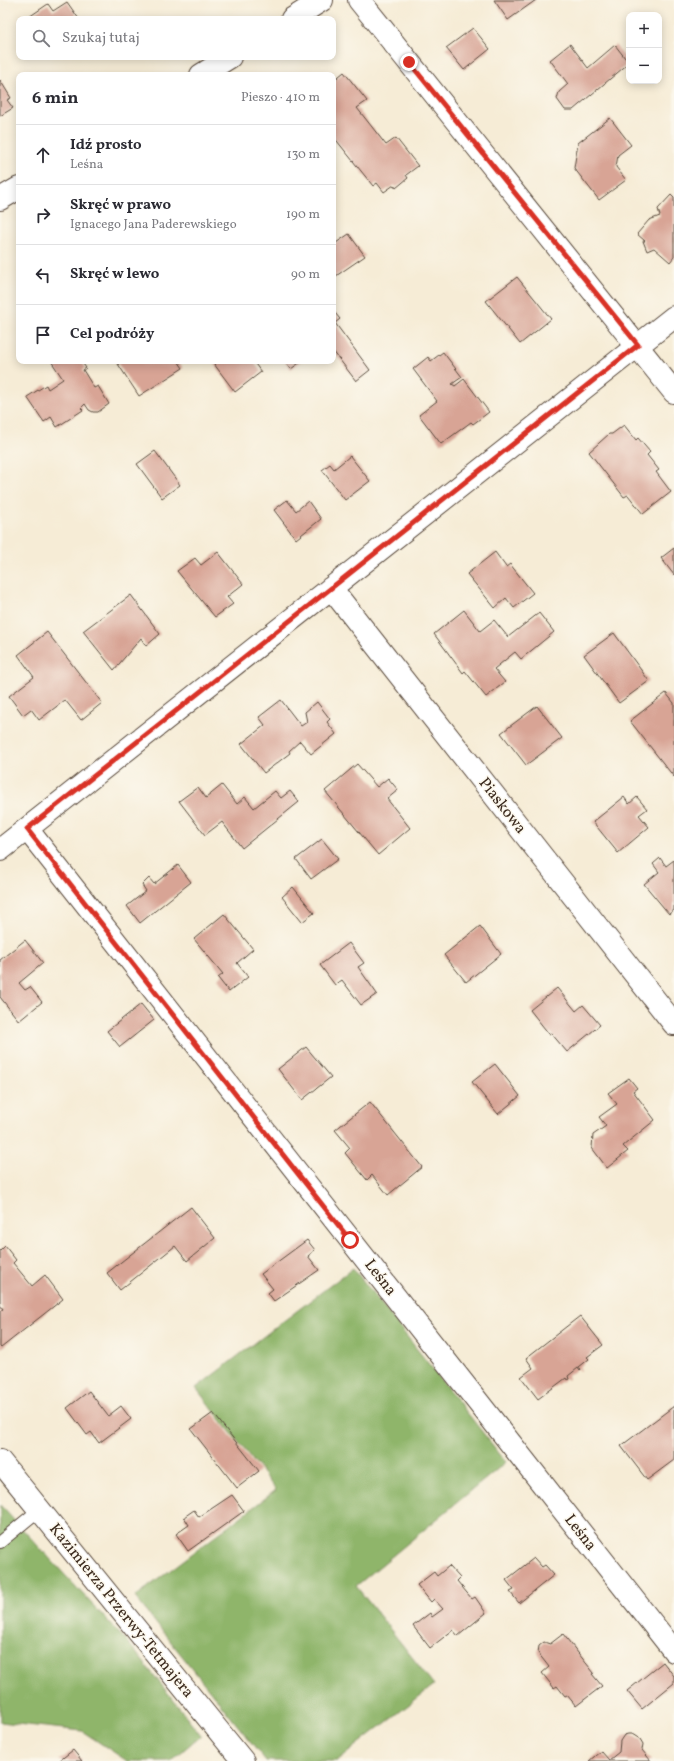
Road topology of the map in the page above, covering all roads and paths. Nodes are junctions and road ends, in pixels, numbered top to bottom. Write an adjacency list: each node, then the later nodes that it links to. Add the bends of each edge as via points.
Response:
1 (322, 0): 3 (street)
2 (359, 0): 9 (street)
3 (297, 16)
4 (225, 60): 5 (street)
5 (206, 72)
6 (16, 190): 7 (street)
7 (0, 199)
8 (674, 317): 9 (street)
9 (638, 345): 10 (street); 11 (street)
10 (674, 392)
11 (331, 588): 12 (street); 14 (street, Piaskowa)
12 (27, 829): 13 (street); 18 (street, Leśna)
13 (0, 850)
14 (674, 1024)
15 (0, 1461): 16 (street, Kazimierza Przerwy-Tetmajera)
16 (39, 1510): 17 (lane); 19 (street, Kazimierza Przerwy-Tetmajera)
17 (0, 1542)
18 (674, 1651)
19 (243, 1761)

